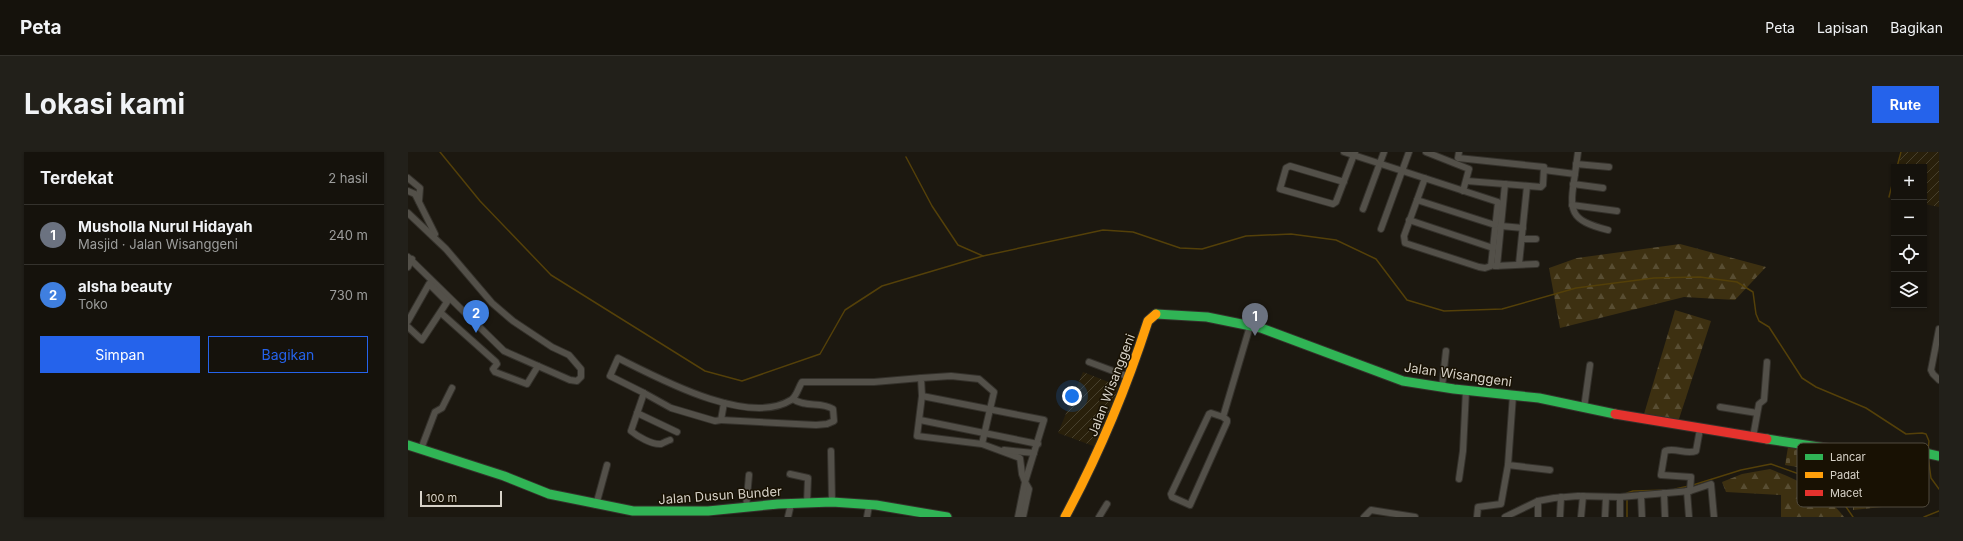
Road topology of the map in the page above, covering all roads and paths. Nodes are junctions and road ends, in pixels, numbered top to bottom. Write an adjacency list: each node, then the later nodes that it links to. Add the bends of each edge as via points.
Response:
1 (1344, 152): 6 (street)
2 (1384, 152): 9 (street)
3 (1409, 152): 14 (street)
4 (1578, 152): 10 (street)
5 (1430, 153): 7 (street)
6 (1355, 154): 9 (street); 19 (street)
7 (1457, 158): 8 (street); 12 (street)
8 (1470, 160): 12 (street); 13 (street, via 1544,166)
9 (1380, 164): 14 (street); 29 (street)
10 (1576, 164): 11 (street); 15 (street)
11 (1608, 167)
12 (1469, 170): 18 (street)
13 (1544, 170): 15 (street); 22 (street, via 1543,186)
14 (1402, 171): 17 (street); 35 (street)
15 (1575, 174): 21 (street)
16 (408, 178): 27 (street, via 420,188)
17 (1424, 178): 25 (street); 26 (street)
18 (1467, 181): 20 (street); 25 (street)
19 (1344, 182): 19 (street, via 1290,166 1286,168 1280,189 1331,205 1336,202)
20 (1505, 184): 22 (street); 33 (street)
21 (1573, 184): 23 (street); 28 (street)
22 (1527, 186): 34 (street)
23 (1603, 188)
24 (408, 191): 27 (street, via 414,194)
25 (1463, 191): 33 (street, via 1498,202)
26 (1417, 200): 32 (street); 33 (street)
27 (419, 202): 40 (street, via 431,228)
28 (1572, 205): 30 (street); 36 (street, via 1576,216 1582,222)
29 (1363, 209)
30 (1617, 211)
31 (408, 213): 40 (street)
32 (1409, 220): 39 (street); 44 (street, via 1404,236 1405,243 1478,267)
33 (1498, 226): 34 (street); 39 (street); 44 (street)
34 (1523, 228): 37 (street)
35 (1381, 229)
36 (1608, 230)
37 (1522, 239): 38 (street); 42 (street)
38 (1536, 239)
39 (1493, 248): 44 (street)
40 (446, 249): 55 (street, via 492,303 513,321 569,355 583,373 577,380 570,380)
41 (410, 258): 45 (street); 55 (street, via 504,350)
42 (1519, 264): 43 (street); 44 (street)
43 (1536, 264)
44 (1494, 266)
45 (408, 267)
46 (441, 313): 47 (street, via 447,302 428,284); 49 (street, via 422,340); 55 (street, via 496,362 493,369 495,372 527,384)
47 (408, 321)
48 (1250, 326): 56 (street, Jalan Wisanggeni, via 1207,317 1156,314 1148,321); 59 (street, Jalan Wisanggeni, via 1281,335 1386,376); 72 (street)
49 (408, 327)
50 (1939, 333): 58 (street, via 1931,370)
51 (1446, 351): 59 (street)
52 (1089, 362): 56 (street)
53 (1767, 362): 71 (street, via 1764,400 1759,404)
54 (1590, 365): 69 (street)
55 (538, 366)
56 (1129, 377): 118 (street, Jalan Wisanggeni, via 1102,443)
57 (920, 378): 64 (street); 65 (street, via 874,382 802,382); 68 (street, via 952,376 979,379 994,392)
58 (1939, 380)
59 (1442, 387): 61 (street, Jalan Wisanggeni)
60 (452, 388): 84 (street, via 442,408 435,412)
61 (1466, 390): 63 (street, Jalan Wisanggeni); 95 (street)
62 (644, 393): 66 (street, via 610,376 618,358 680,390); 70 (street); 73 (street, via 671,408 715,421)
63 (1513, 395): 69 (street, Jalan Wisanggeni); 90 (street)
64 (922, 396): 68 (street); 74 (street)
65 (793, 399): 66 (street, via 774,406 753,407); 73 (street, via 799,403 827,405 833,409 834,421 816,425)
66 (724, 403): 73 (street)
67 (1720, 407): 71 (street)
68 (989, 408): 77 (street); 81 (street, via 1044,420)
69 (1584, 408): 75 (street, Jalan Wisanggeni)
70 (637, 413): 76 (street); 79 (street, via 631,430 635,434 661,444)
71 (1757, 413): 78 (street)
72 (1223, 417): 72 (street, via 1209,414 1171,494 1172,497 1190,505 1227,422)
73 (722, 420)
74 (920, 420): 77 (street); 80 (street, via 917,436)
75 (1700, 429): 78 (street, Jalan Wisanggeni); 97 (street, via 1696,451 1691,453 1669,450 1665,451 1664,455 1661,475 1691,477)
76 (677, 432)
77 (985, 433): 80 (street); 81 (street)
78 (1753, 437): 82 (street, Jalan Wisanggeni)
79 (670, 440)
80 (982, 444): 85 (street)
81 (1038, 444): 88 (street)
82 (1797, 444)
83 (408, 445): 84 (street, Jalan Dusun Bunder)
84 (421, 449): 109 (street, Jalan Dusun Bunder, via 504,476 549,494)
85 (997, 450): 87 (street); 89 (street)
86 (831, 451): 105 (street)
87 (1016, 451): 88 (street); 89 (street)
88 (1034, 453): 96 (street)
89 (1020, 458): 96 (street)
90 (1508, 464): 92 (street); 122 (street, via 1501,504 1478,507)
91 (607, 465): 109 (street)
92 (1550, 470)
93 (790, 474): 106 (street, via 808,478)
94 (749, 475): 111 (street)
95 (1459, 479)
96 (1025, 482): 116 (street); 117 (street, via 1029,489)
97 (1689, 490): 98 (street); 131 (street); 132 (street, via 1711,484)
98 (1664, 493): 99 (street); 130 (street)
99 (1638, 495): 103 (street); 129 (street)
100 (1583, 496): 101 (street); 102 (street); 126 (street)
101 (1561, 497): 104 (street); 125 (street)
102 (1606, 497): 103 (street); 127 (street)
103 (1622, 497): 128 (street)
104 (1538, 501): 112 (street); 124 (street)
105 (832, 502): 106 (street, Jalan Dusun Bunder); 110 (street, Jalan Dusun Bunder)
106 (807, 503): 107 (street, Jalan Dusun Bunder)
107 (790, 504): 111 (street, Jalan Dusun Bunder); 113 (street)
108 (1107, 504): 119 (street)
109 (596, 505): 111 (street, Jalan Dusun Bunder, via 656,512)
110 (869, 506): 114 (street); 115 (street, Jalan Dusun Bunder)
111 (746, 508)
112 (1516, 515): 123 (street)
113 (788, 517)
114 (867, 517)
115 (947, 517)
116 (1018, 517)
117 (1023, 517)
118 (1065, 517)
119 (1099, 517)
120 (1364, 517): 121 (street, via 1371,510)
121 (1415, 517)
122 (1477, 517)
123 (1505, 517)
124 (1538, 517)
125 (1560, 517)
126 (1582, 517)
127 (1605, 517)
128 (1620, 517)
129 (1642, 517)
130 (1665, 517)
131 (1689, 517)
132 (1714, 517)

